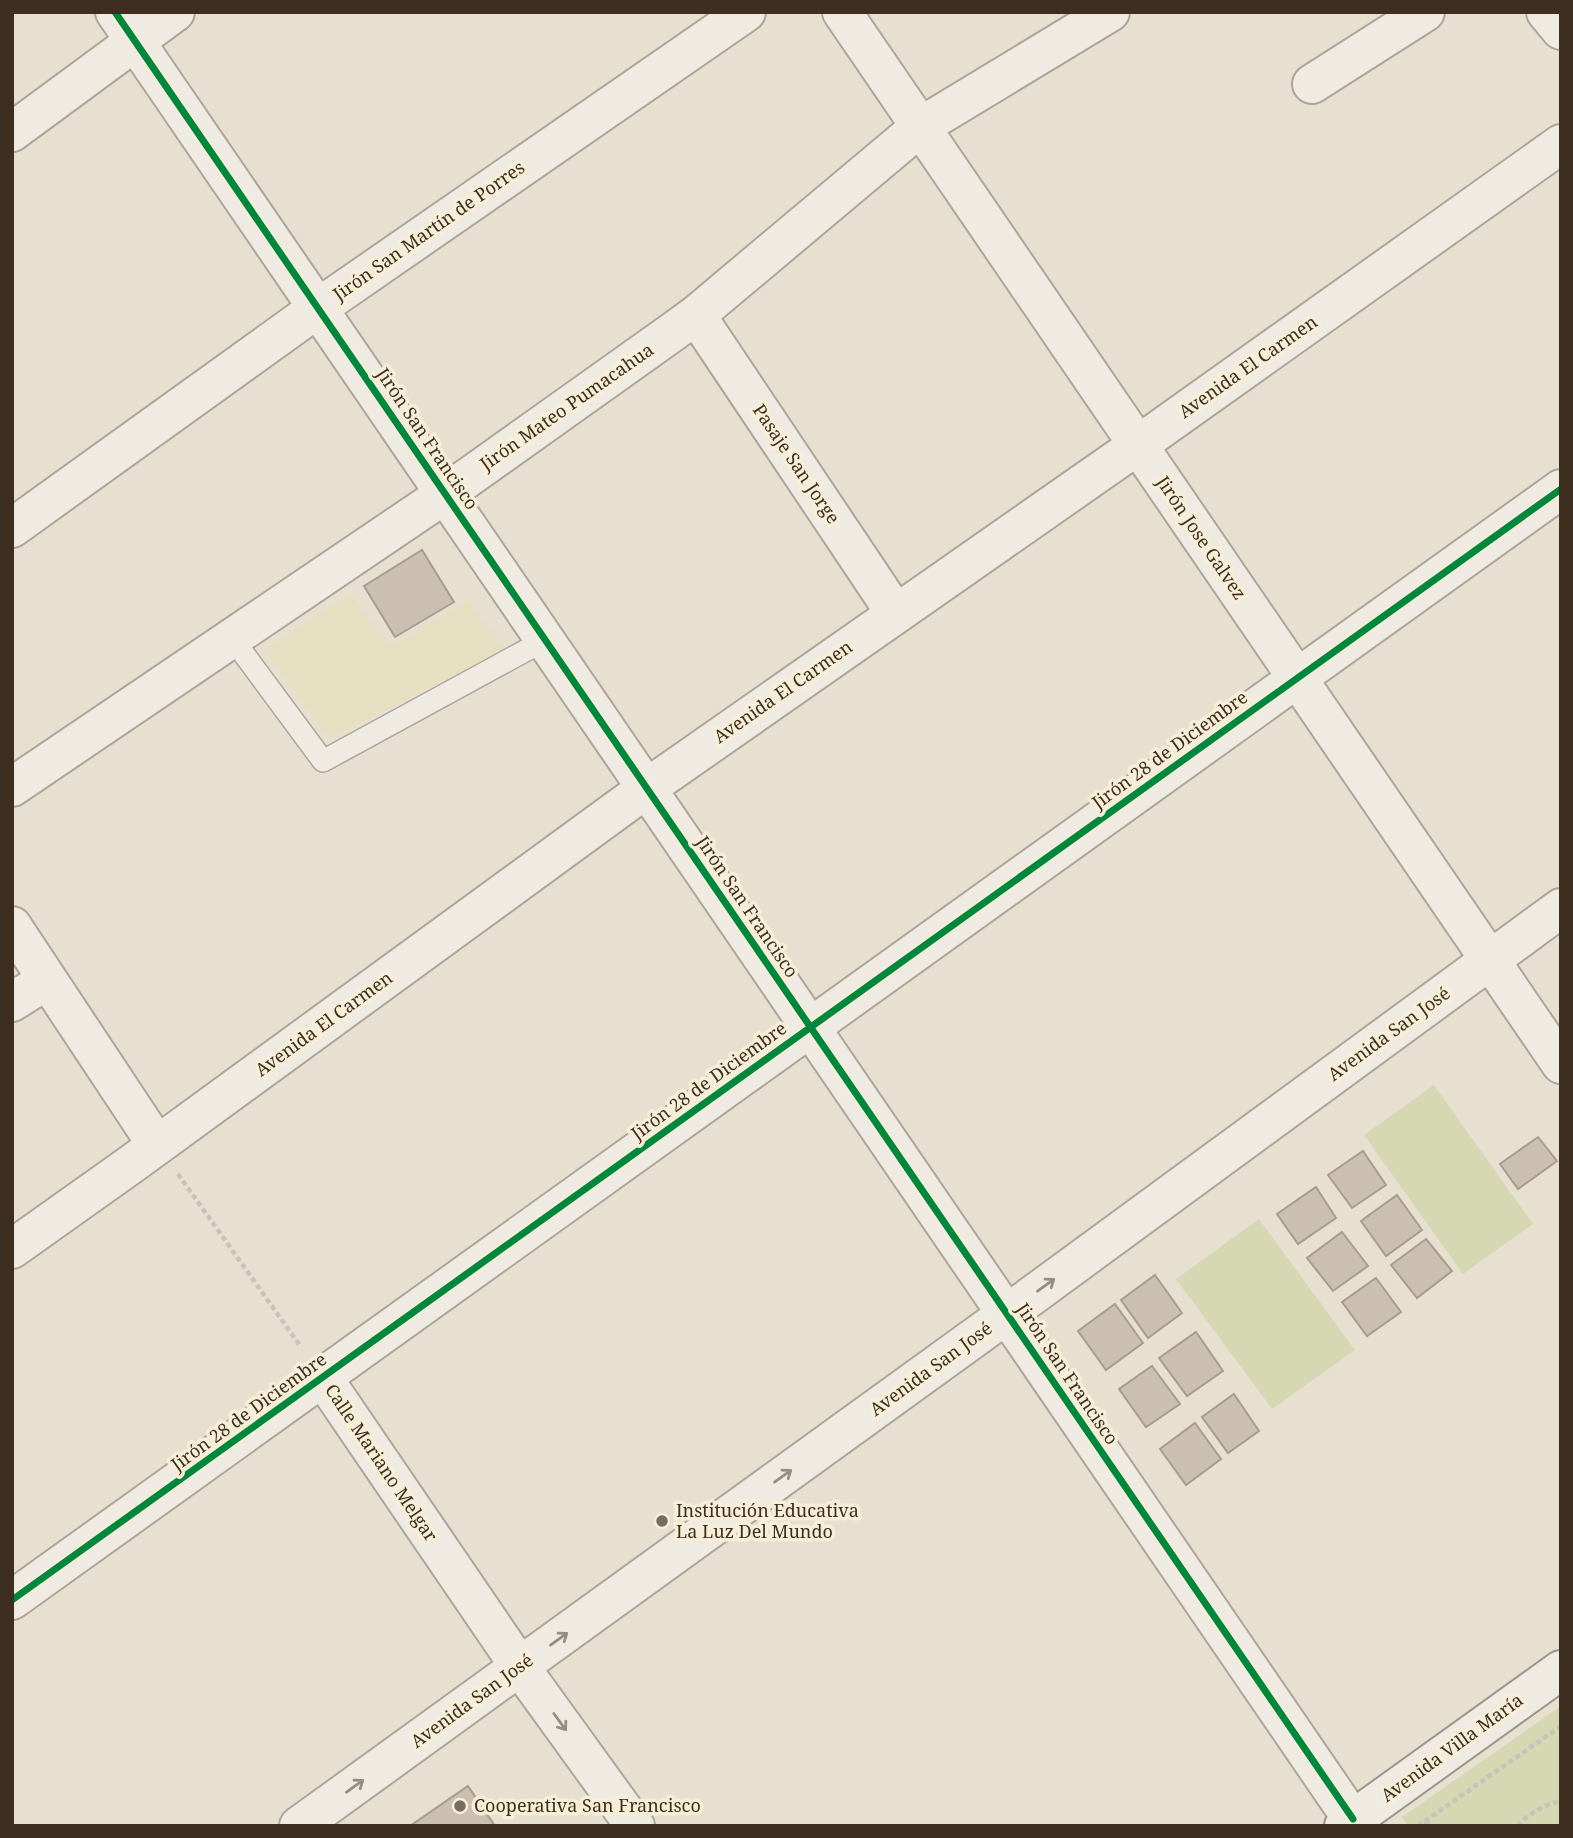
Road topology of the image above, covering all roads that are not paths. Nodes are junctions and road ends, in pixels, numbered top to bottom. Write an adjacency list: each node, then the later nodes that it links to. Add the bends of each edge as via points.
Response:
1 (175, 12): 7 (street)
2 (746, 12): 13 (street, Jirón San Martín de Porres)
3 (842, 12): 10 (street, Jirón Jose Galvez)
4 (1110, 12): 10 (street, Jirón Mateo Pumacahua)
5 (1426, 12): 9 (street)
6 (1546, 12): 8 (street)
7 (125, 27): 11 (street); 13 (street, Jirón San Francisco)
8 (1561, 30)
9 (1312, 84)
10 (920, 127): 14 (street, Jirón Mateo Pumacahua); 15 (street, Jirón Jose Galvez)
11 (12, 132)
12 (1561, 144): 15 (street, Avenida El Carmen)
13 (318, 308): 17 (street, Jirón San Francisco); 18 (street, Jirón San Martín de Porres)
14 (696, 316): 17 (street, Jirón Mateo Pumacahua); 19 (street, Pasaje San Jorge)
15 (1138, 445): 19 (street, Avenida El Carmen); 22 (street, Jirón Jose Galvez)
16 (1561, 489): 22 (street, Jirón 28 de Diciembre)
17 (445, 494): 20 (street, Jirón Mateo Pumacahua); 21 (street, Jirón San Francisco)
18 (12, 528)
19 (896, 614): 24 (street, Avenida El Carmen)
20 (232, 638): 21 (lane, via 323,761); 23 (street, Jirón Mateo Pumacahua)
21 (545, 640): 24 (street, Jirón San Francisco)
22 (1297, 678): 27 (street, Jirón Jose Galvez); 30 (street, Jirón 28 de Diciembre)
23 (12, 787)
24 (647, 788): 30 (street, Jirón San Francisco); 32 (street, Avenida El Carmen)
25 (1561, 908): 27 (street, Avenida San José)
26 (12, 926): 28 (street)
27 (1490, 960): 31 (street, Jirón Jose Galvez); 34 (street, Avenida San José, one-way to 27)
28 (47, 980): 29 (street); 32 (street)
29 (12, 1002)
30 (811, 1028): 34 (street, Jirón San Francisco); 35 (street, Jirón 28 de Diciembre)
31 (1561, 1064)
32 (158, 1145): 33 (street, Avenida El Carmen)
33 (12, 1249)
34 (1007, 1314): 37 (street, Avenida San José, one-way to 34); 39 (street, Jirón San Francisco)
35 (323, 1378): 36 (street, Jirón 28 de Diciembre); 37 (street, Calle Mariano Melgar)
36 (12, 1600)
37 (520, 1667): 40 (street, Avenida San José, one-way to 37); 41 (street, Calle Mariano Melgar, one-way to 41)
38 (1561, 1670): 39 (street, Avenida Villa María)
39 (1351, 1824)
40 (299, 1826)
41 (635, 1826)

